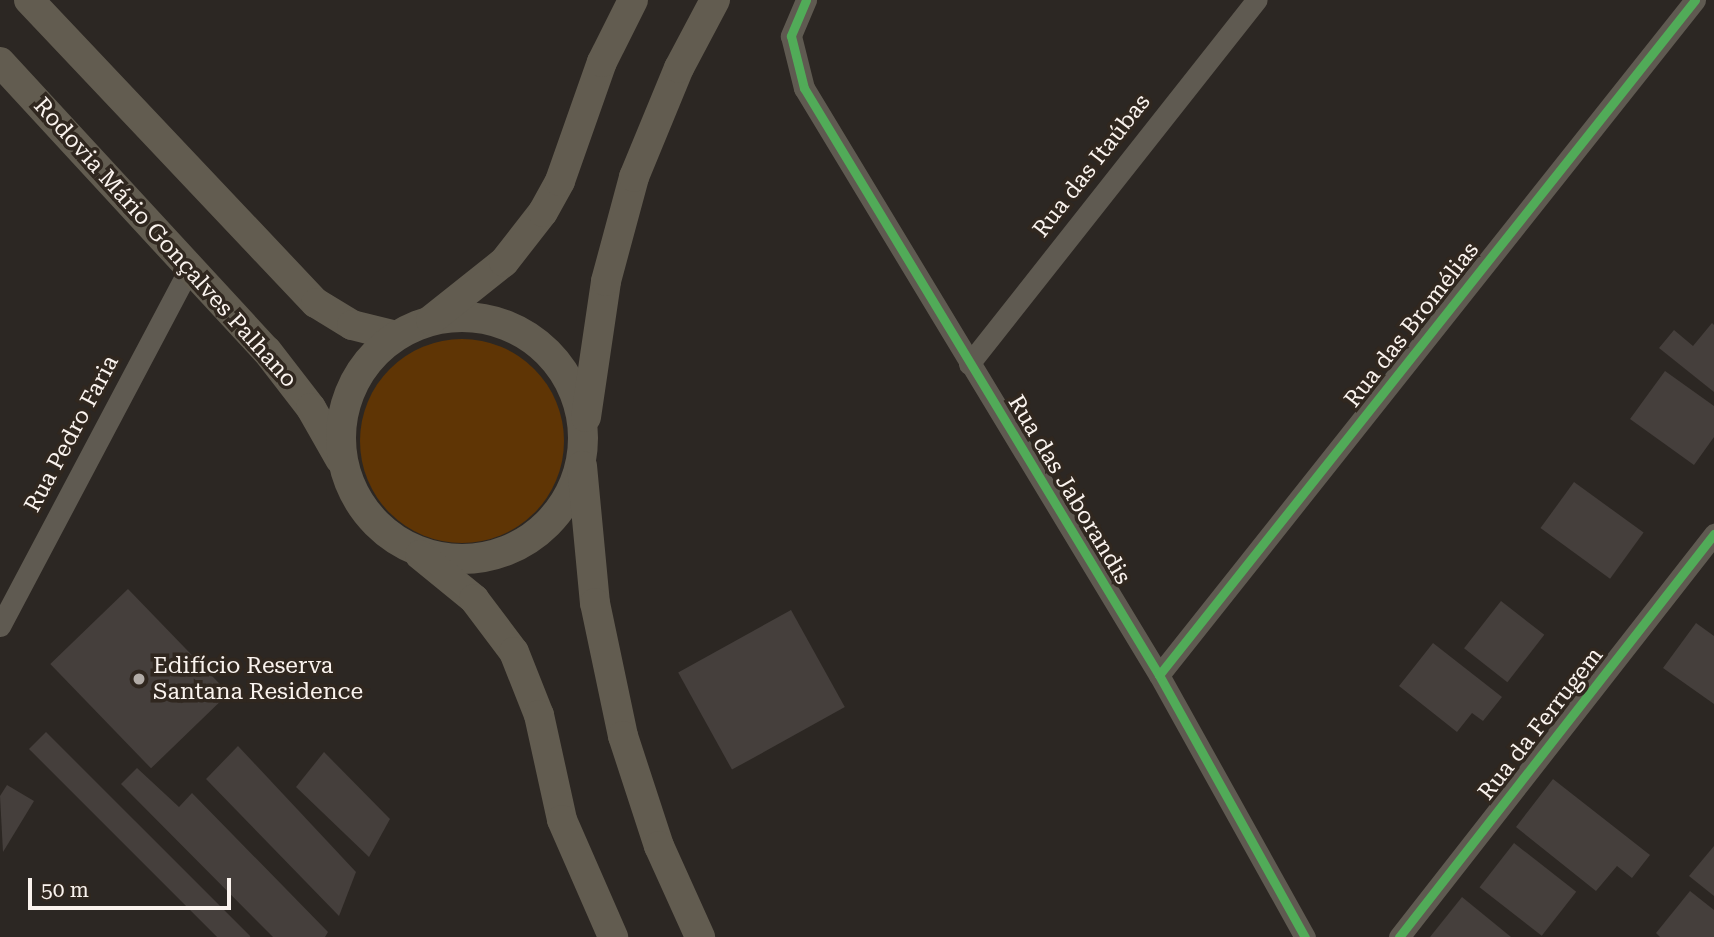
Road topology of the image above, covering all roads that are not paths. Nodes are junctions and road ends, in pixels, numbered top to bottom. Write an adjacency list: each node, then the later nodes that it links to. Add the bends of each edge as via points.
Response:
1 (29, 0): 10 (main road, via 316,303 352,325)
2 (633, 0): 9 (main road, via 602,62 561,181 543,212 504,262)
3 (715, 0): 12 (main road, via 678,68 631,189 606,281)
4 (806, 0): 11 (street, Rua das Jaborandis, via 791,36 804,88)
5 (1256, 0): 11 (street, Rua das Itaúbas)
6 (1695, 0): 17 (street, Rua das Bromélias)
7 (0, 62): 8 (main road, Rodovia Mário Gonçalves Palhano)
8 (191, 265): 13 (main road, Rodovia Mário Gonçalves Palhano, via 310,408); 16 (street, Rua Pedro Faria)
9 (429, 321): 10 (main road); 12 (main road, via 452,317 497,321 537,342 553,357 575,394)
10 (396, 336): 13 (main road, via 371,358 348,398 342,421)
11 (969, 364): 17 (street, Rua das Jaborandis)
12 (582, 449): 15 (main road, via 566,500 537,533 518,545 498,554 454,559); 19 (main road, via 595,603 617,713 659,846)
13 (344, 466): 15 (main road, via 362,506 392,537)
14 (1714, 534): 21 (street, Rua da Ferrugem)
15 (412, 548): 18 (main road, via 474,599 514,652 539,715 562,820)
16 (0, 626)
17 (1159, 675): 20 (street, Rua das Jaborandis)
18 (613, 937)
19 (700, 937)
20 (1305, 937)
21 (1399, 937)

